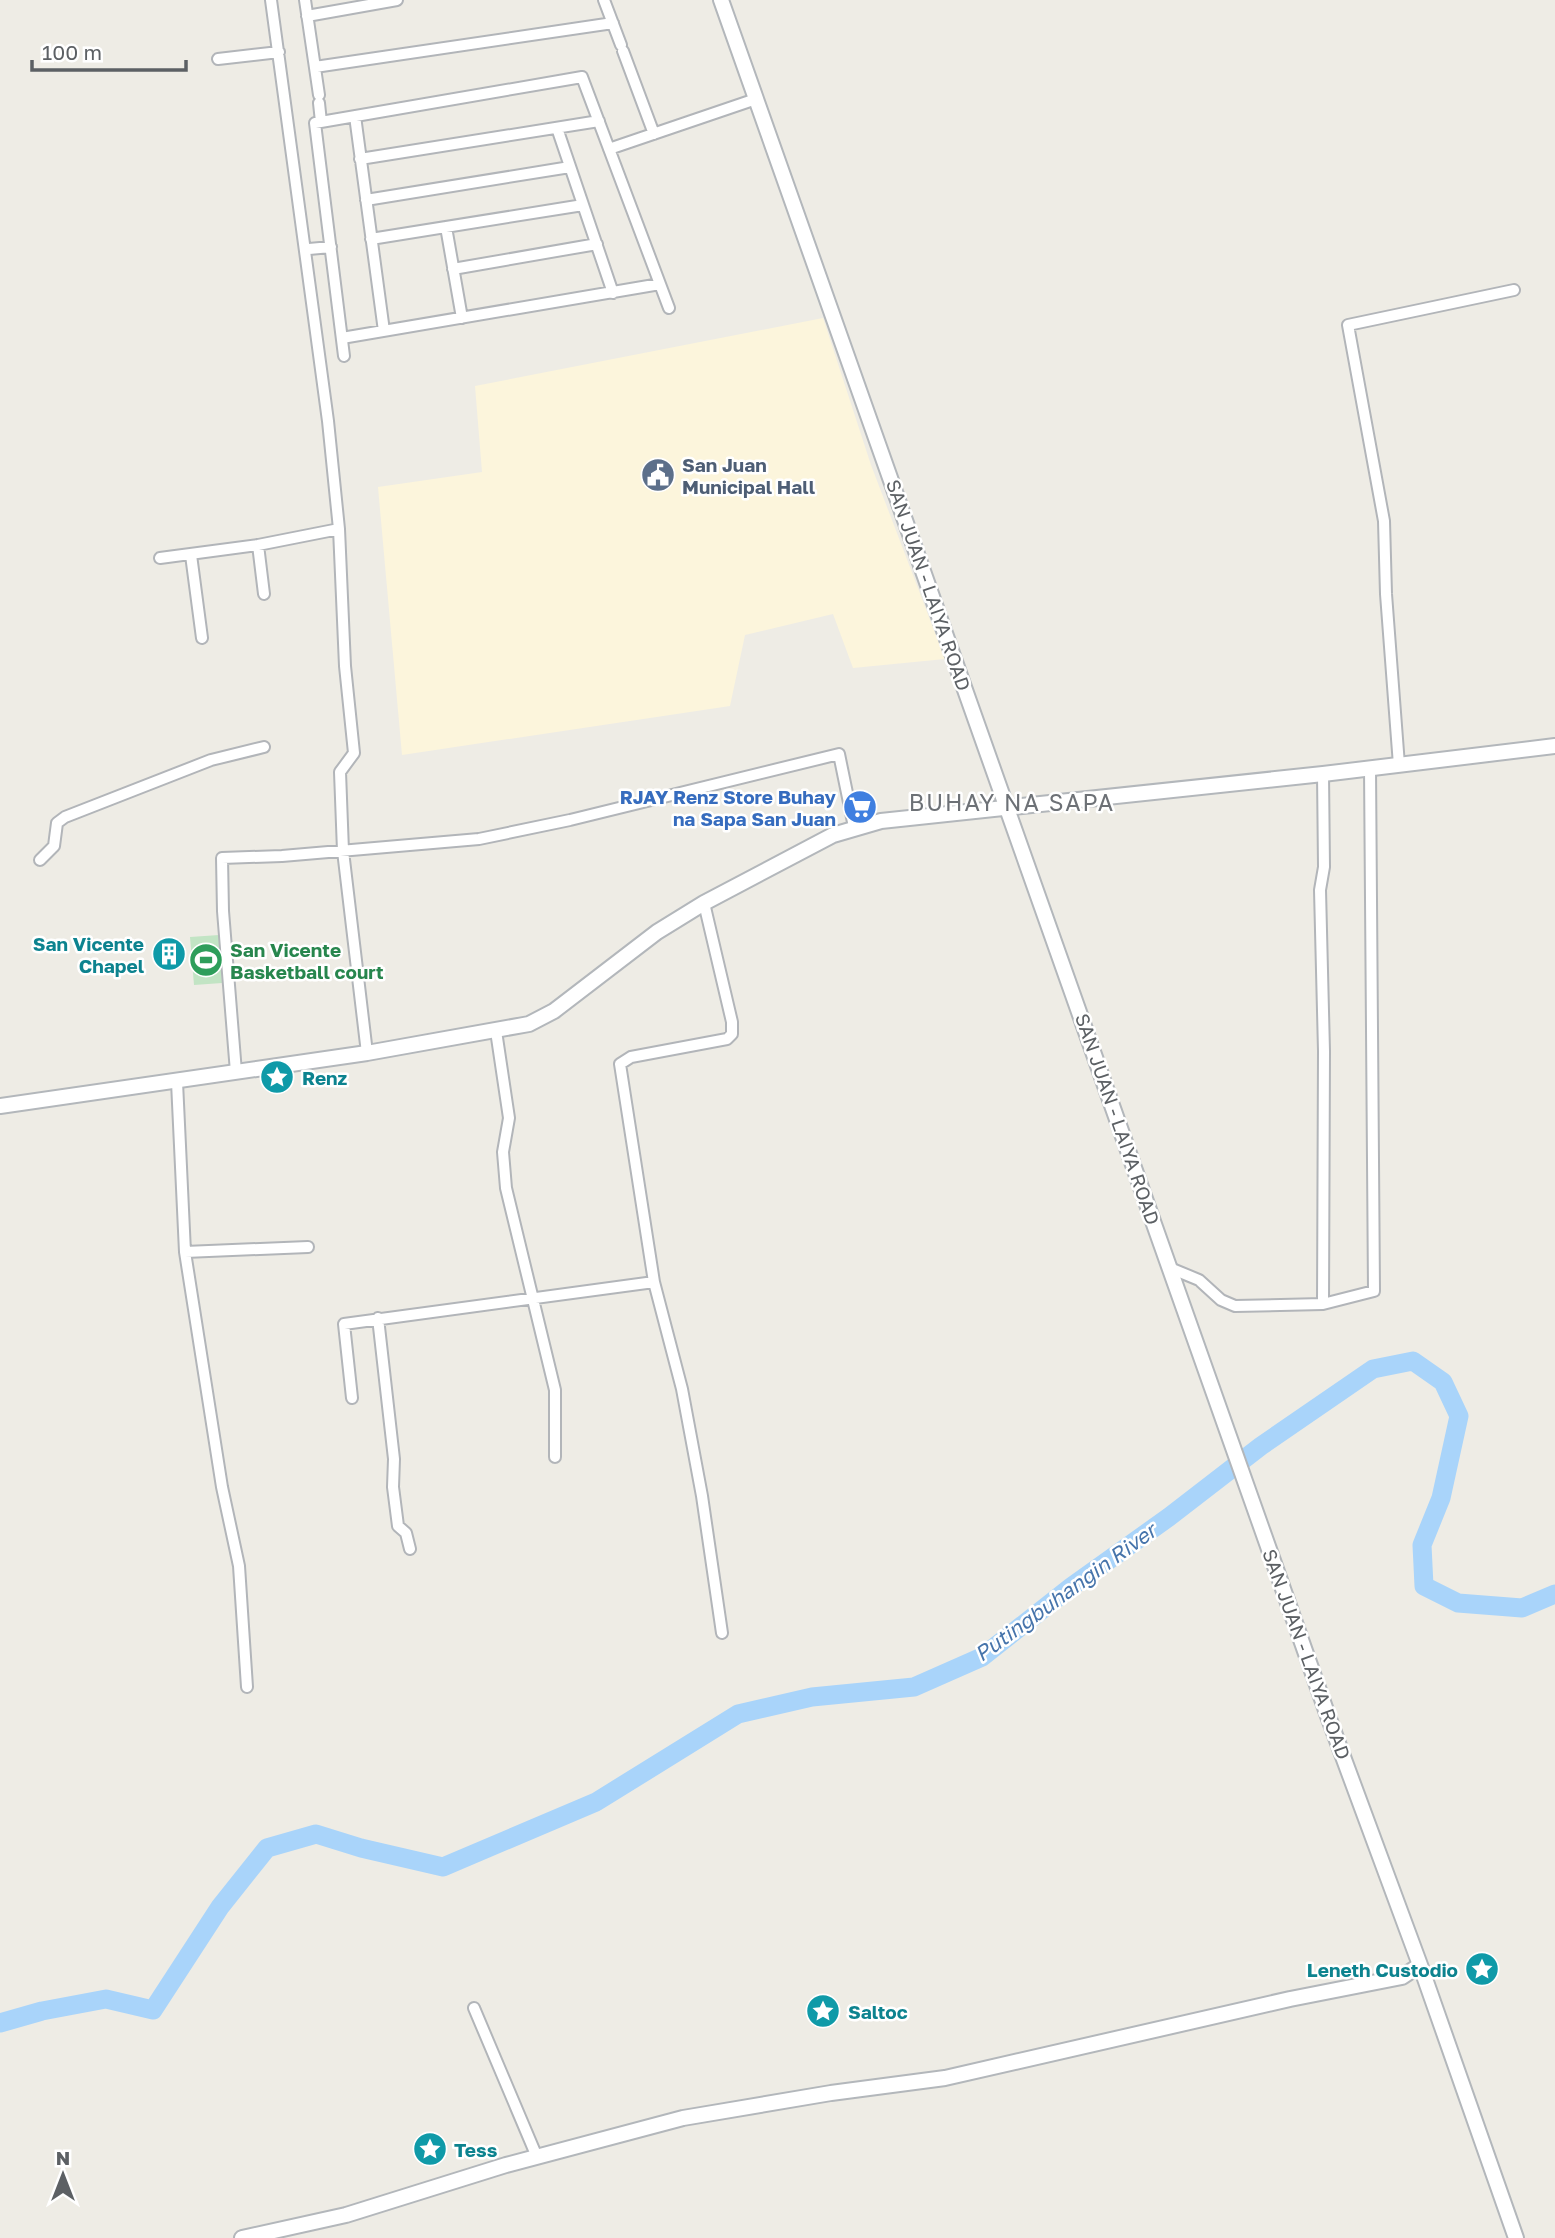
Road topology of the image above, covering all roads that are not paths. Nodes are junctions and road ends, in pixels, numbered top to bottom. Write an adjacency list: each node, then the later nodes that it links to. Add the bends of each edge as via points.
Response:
1 (271, 0): 9 (street)
2 (305, 0): 7 (street)
3 (604, 0): 8 (street)
4 (721, 0): 12 (street, SAN JUAN - LAIYA ROAD)
5 (390, 1): 6 (street)
6 (345, 4): 7 (street)
7 (307, 16): 11 (street)
8 (613, 23): 11 (street); 17 (street)
9 (279, 52): 10 (street); 37 (street)
10 (218, 59)
11 (315, 67): 15 (street)
12 (756, 99): 17 (street); 48 (street, SAN JUAN - LAIYA ROAD)
13 (355, 116): 14 (street, via 582,77); 15 (street); 19 (street)
14 (599, 121): 16 (street); 18 (street)
15 (321, 122): 26 (street, via 315,123)
16 (557, 128): 19 (street); 20 (street)
17 (654, 134): 18 (street)
18 (609, 149): 29 (street)
19 (360, 159): 21 (street)
20 (570, 167): 21 (street); 22 (street)
21 (366, 200): 24 (street)
22 (583, 205): 23 (street); 25 (street)
23 (446, 227): 24 (street); 28 (street)
24 (371, 239): 34 (street)
25 (597, 244): 28 (street); 31 (street)
26 (331, 247): 27 (street); 35 (street)
27 (309, 249)
28 (453, 269): 33 (street)
29 (660, 284): 31 (street); 32 (street)
30 (1514, 290): 45 (street, via 1348,325 1384,521)
31 (613, 293): 33 (street)
32 (669, 308)
33 (462, 318): 34 (street)
34 (384, 331): 35 (street)
35 (342, 338): 36 (street)
36 (344, 356)
37 (339, 529): 38 (street); 50 (street, via 354,753 340,772)
38 (258, 545): 39 (street); 41 (street)
39 (191, 555): 40 (street); 42 (street)
40 (160, 558)
41 (264, 594)
42 (202, 638)
43 (1555, 746): 45 (street)
44 (264, 747): 51 (street, via 211,760 65,817 57,823 54,846)
45 (1399, 765): 46 (street)
46 (1370, 768): 47 (street); 63 (street, via 1374,1291)
47 (1323, 774): 48 (street); 63 (street)
48 (1007, 808): 49 (street); 60 (street, SAN JUAN - LAIYA ROAD)
49 (854, 827): 50 (street, via 839,754 479,839); 52 (street)
50 (343, 851): 54 (street); 55 (street, via 222,858)
51 (40, 860)
52 (704, 903): 53 (street, via 657,932 554,1011 529,1024); 61 (street, via 732,1034 727,1039 631,1057 620,1064)
53 (496, 1031): 54 (street); 62 (street, via 509,1118 503,1152 506,1188)
54 (367, 1053): 55 (street)
55 (236, 1072): 56 (street)
56 (177, 1082): 57 (street); 59 (street)
57 (0, 1107)
58 (308, 1247): 59 (street)
59 (185, 1252): 69 (street, via 239,1566)
60 (1170, 1268): 63 (street, via 1199,1280 1235,1307); 70 (street, SAN JUAN - LAIYA ROAD)
61 (654, 1282): 62 (street); 68 (street, via 682,1388)
62 (534, 1297): 64 (street); 66 (street, via 555,1390)
63 (1323, 1304)
64 (378, 1318): 65 (street, via 344,1324); 67 (street, via 398,1526)
65 (352, 1398)
66 (555, 1457)
67 (410, 1549)
68 (722, 1633)
69 (247, 1687)
70 (1420, 1965): 72 (street, via 1402,1977 945,2078 683,2118); 74 (street, SAN JUAN - LAIYA ROAD)
71 (474, 2008): 72 (street)
72 (537, 2157): 73 (street, via 346,2215)
73 (242, 2238)
74 (1516, 2238)

